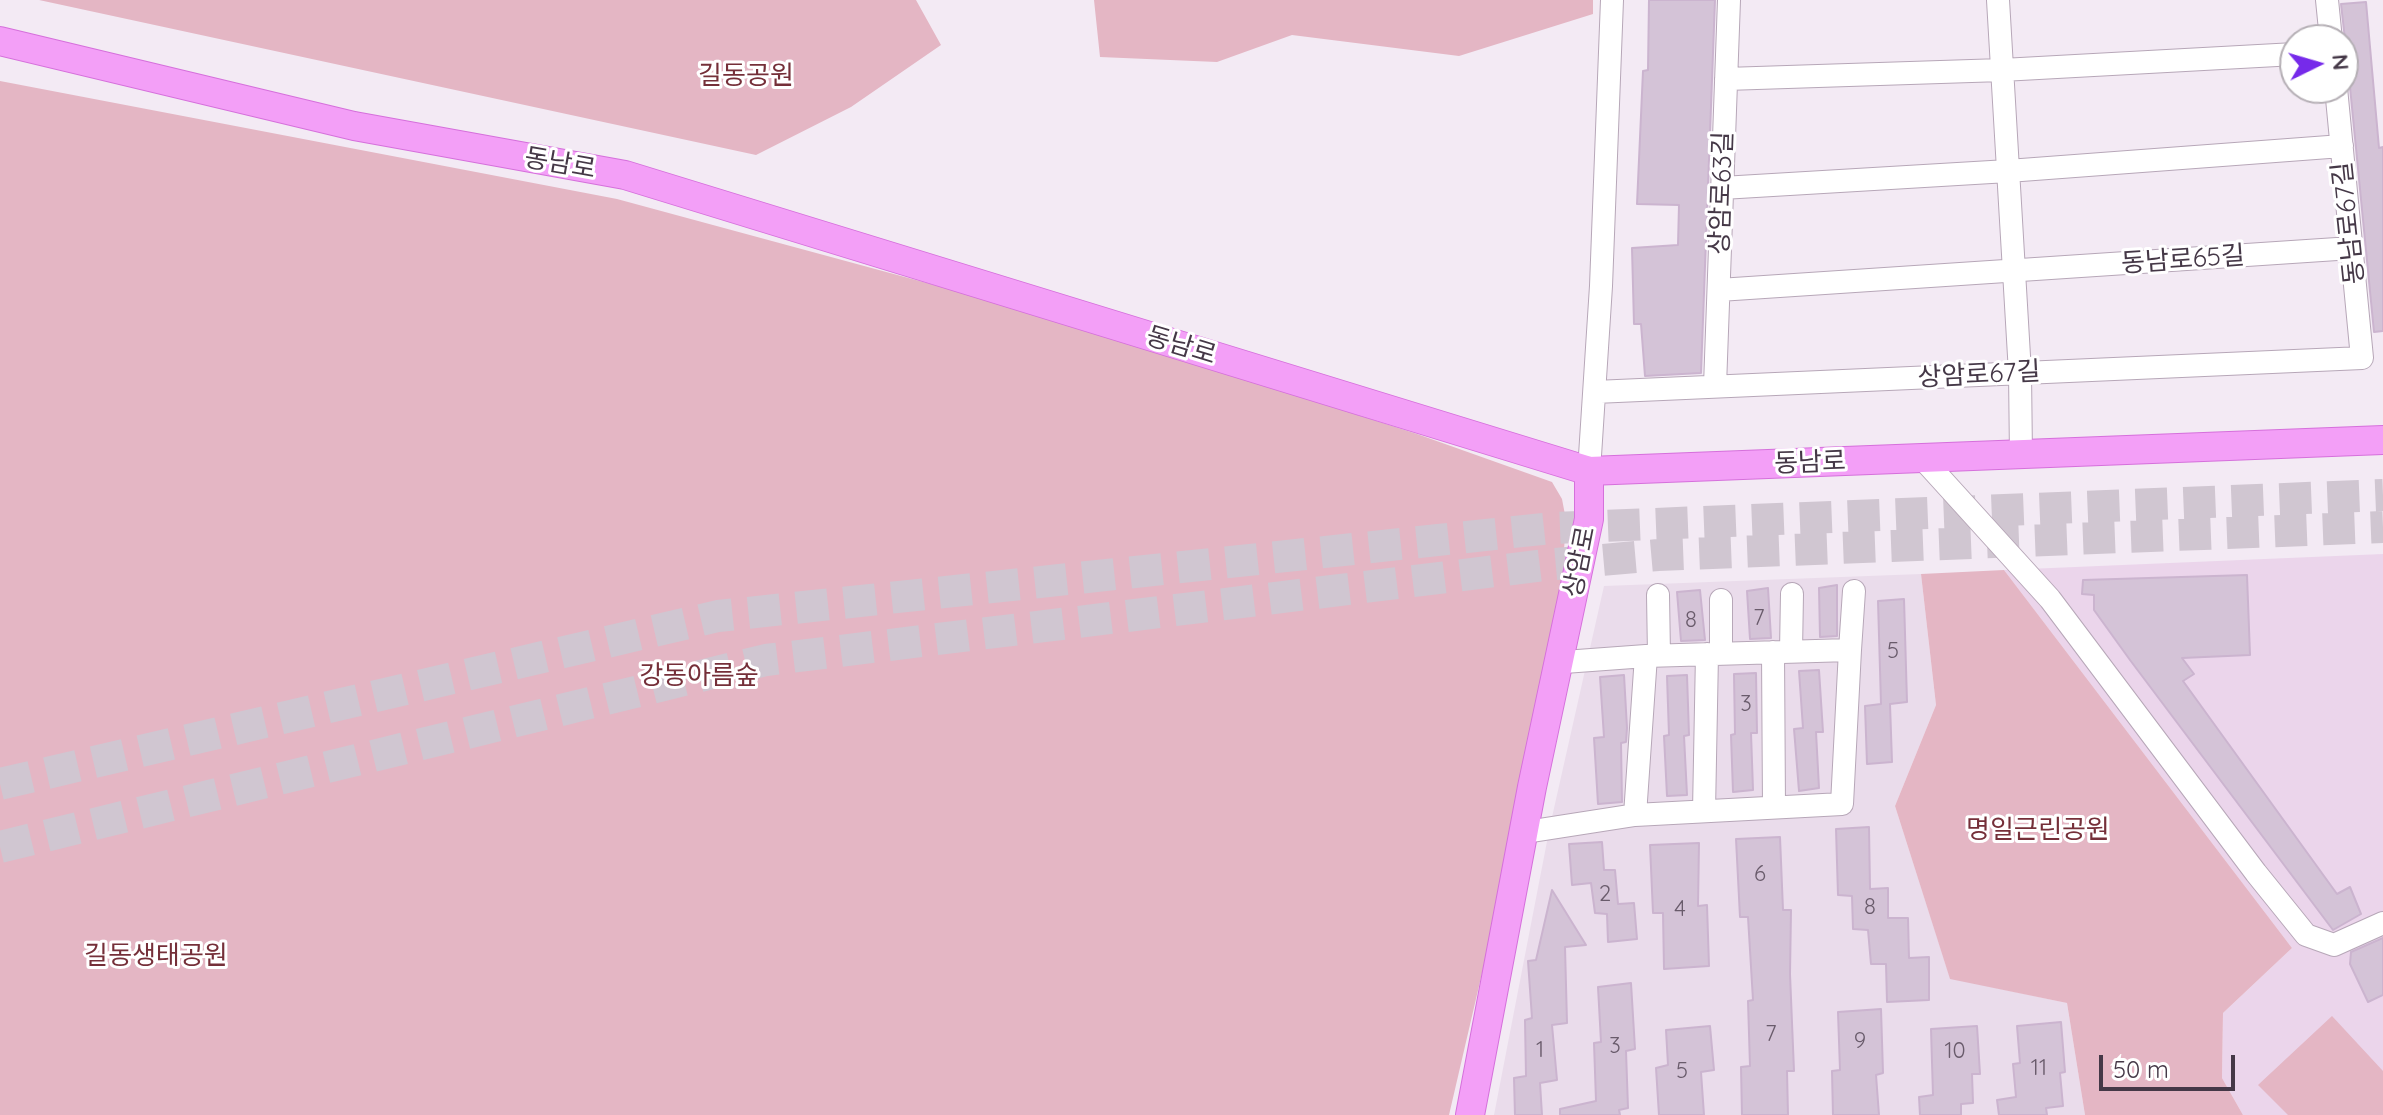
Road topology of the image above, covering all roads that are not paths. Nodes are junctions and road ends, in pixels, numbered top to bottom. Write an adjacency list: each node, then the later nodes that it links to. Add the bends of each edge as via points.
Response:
1 (1612, 0): 20 (street, 상암로)
2 (1729, 0): 9 (street, 상암로63길)
3 (1998, 0): 8 (street)
4 (2327, 0): 5 (street)
5 (2329, 24)
6 (0, 41): 24 (main road, 동남로, via 354,126 625,175)
7 (2279, 55): 8 (street)
8 (2002, 70): 9 (street); 12 (street)
9 (1726, 79): 13 (street, 상암로63길)
10 (2338, 104): 11 (street, 동남로67길)
11 (2342, 146): 12 (street); 14 (street, 동남로67길)
12 (2008, 171): 13 (street); 15 (street)
13 (1722, 188): 16 (street, 상암로63길)
14 (2352, 248): 15 (street, 동남로65길); 17 (street, 동남로67길)
15 (2014, 272): 16 (street, 동남로65길); 18 (street)
16 (1719, 290): 19 (street, 상암로63길)
17 (2362, 358): 18 (street, 상암로67길)
18 (2020, 373): 19 (street, 상암로67길); 22 (street)
19 (1715, 386): 20 (street, 상암로67길)
20 (1595, 392): 24 (street, 상암로)
21 (2383, 440): 22 (main road, 동남로)
22 (2021, 456): 23 (main road, 동남로)
23 (1923, 459): 24 (main road, 동남로); 38 (street, via 2050,599 2306,935 2334,945)
24 (1589, 471): 37 (main road, 상암로, via 1589,519)
25 (1854, 591): 29 (street)
26 (1792, 594): 30 (street)
27 (1658, 595): 32 (street)
28 (1721, 600): 31 (street)
29 (1850, 650): 30 (street); 34 (street, via 1842,804)
30 (1782, 652): 31 (street); 34 (street)
31 (1714, 653): 32 (street); 35 (street)
32 (1652, 655): 33 (street); 36 (street)
33 (1564, 662)
34 (1774, 807): 35 (street)
35 (1704, 811): 36 (street)
36 (1635, 815): 37 (street)
37 (1526, 832): 39 (main road, 상암로)
38 (2383, 923)
39 (1470, 1115)

